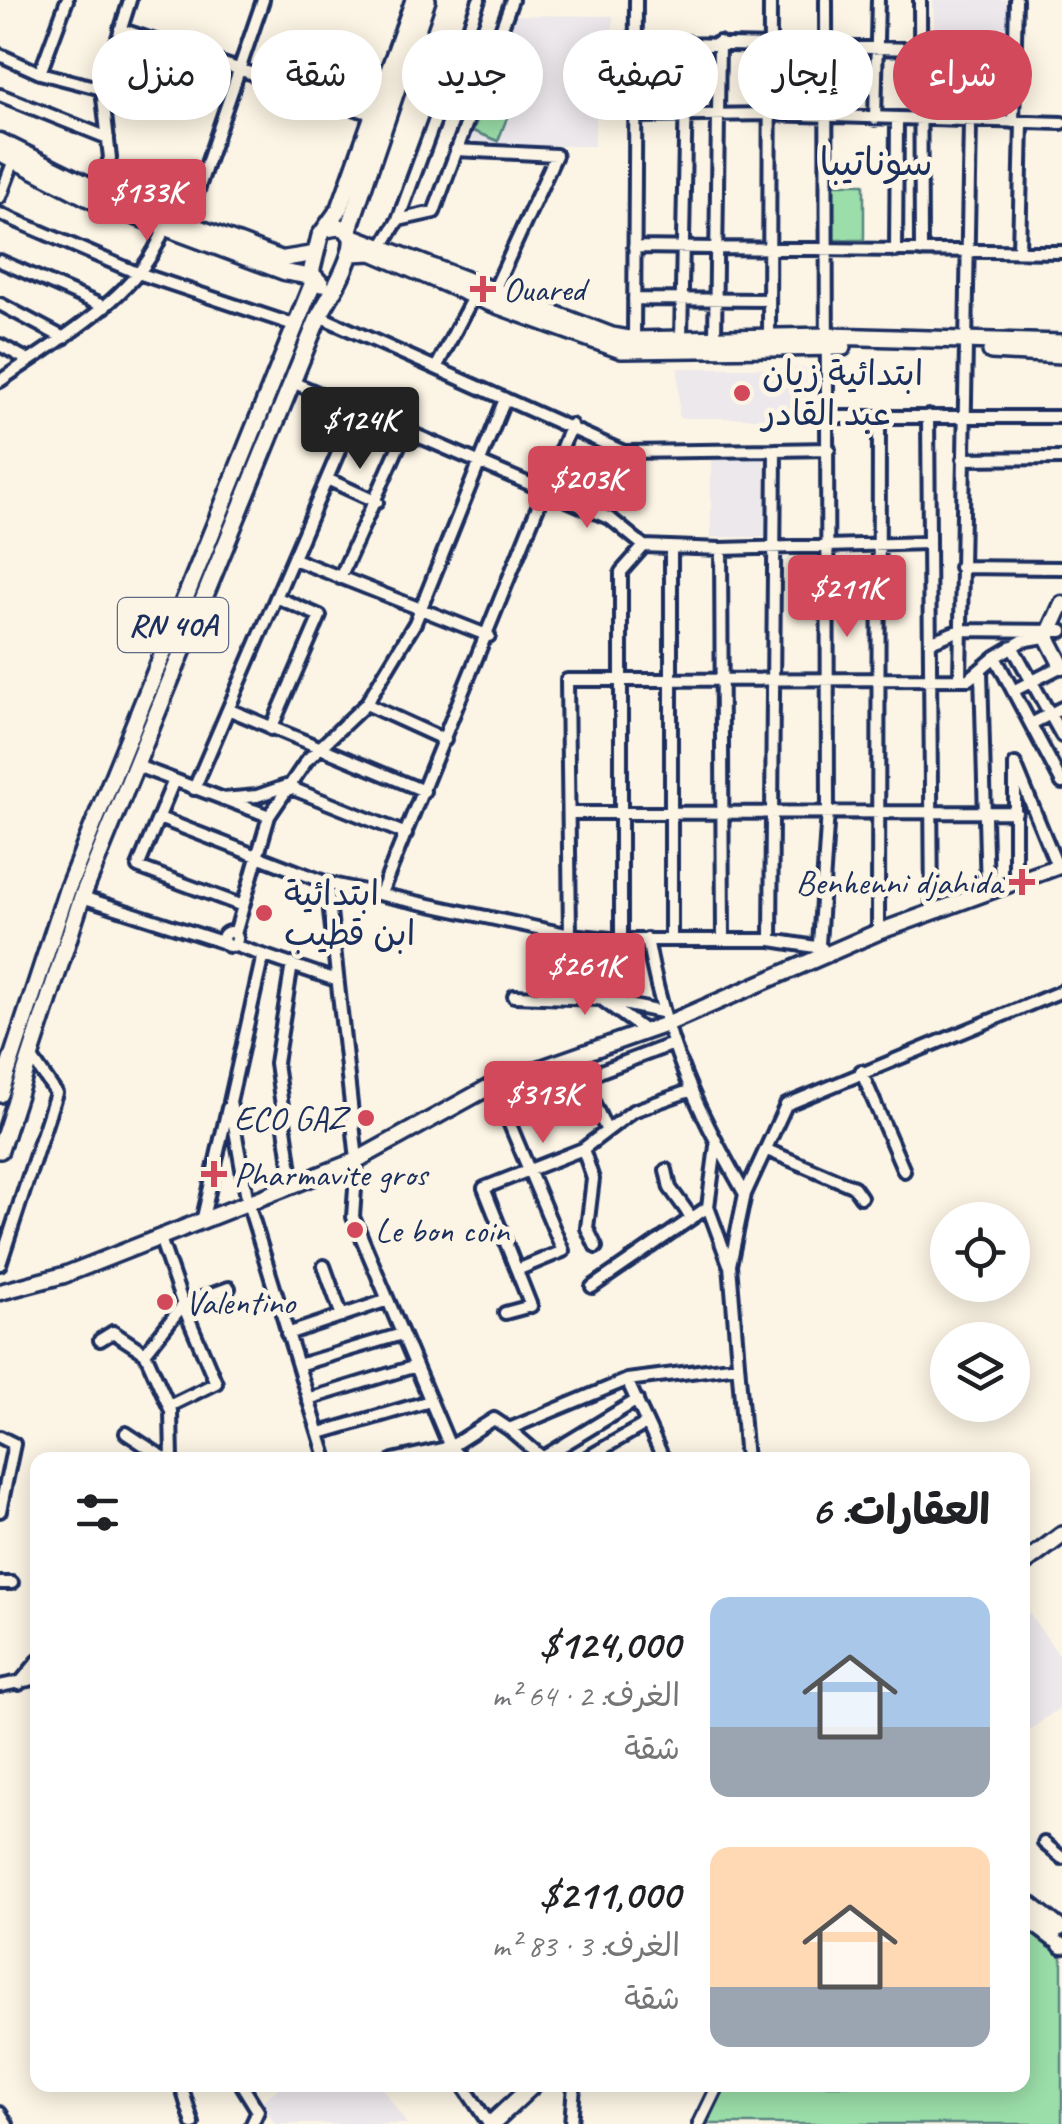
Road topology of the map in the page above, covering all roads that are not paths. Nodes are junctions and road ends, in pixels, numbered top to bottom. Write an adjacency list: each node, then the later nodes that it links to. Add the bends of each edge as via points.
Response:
1 (67, 0): 29 (street)
2 (130, 0): 14 (street)
3 (262, 0): 27 (street)
4 (414, 0): 31 (main road)
5 (427, 0): 61 (main road)
6 (478, 0): 15 (street)
7 (512, 0): 16 (street)
8 (636, 0): 17 (street)
9 (770, 0): 18 (street)
10 (826, 0): 19 (street)
11 (878, 0): 24 (street)
12 (920, 0): 20 (street)
13 (1016, 0): 48 (street)
14 (120, 29): 27 (street)
15 (468, 30)
16 (500, 30)
17 (636, 30)
18 (770, 30)
19 (826, 30)
20 (920, 30)
21 (718, 42): 22 (street); 33 (street)
22 (738, 44)
23 (873, 49): 24 (street)
24 (876, 49): 25 (street); 43 (street)
25 (893, 49)
26 (0, 55): 29 (street)
27 (238, 66): 28 (street); 59 (street)
28 (251, 71)
29 (40, 73): 30 (street)
30 (92, 86)
31 (382, 92)
32 (0, 95): 50 (street)
33 (720, 114): 34 (street); 66 (street)
34 (738, 114)
35 (106, 120): 50 (street)
36 (372, 120): 60 (main road)
37 (437, 120): 57 (street)
38 (466, 120): 52 (street)
39 (634, 120): 63 (street)
40 (684, 120): 64 (street)
41 (769, 120): 65 (street)
42 (824, 120): 67 (street)
43 (875, 120): 44 (street)
44 (893, 120)
45 (897, 120): 68 (street)
46 (920, 120): 47 (street); 71 (street)
47 (970, 122): 48 (street); 69 (street)
48 (1018, 123): 49 (street); 70 (street)
49 (1062, 124)
50 (108, 138): 54 (street, via 110,158)
51 (0, 141): 54 (main road)
52 (456, 150): 57 (street, via 434,212); 79 (street, via 556,155)
53 (7, 157): 54 (main road); 55 (street)
54 (95, 195): 58 (main road); 59 (main road)
55 (0, 197)
56 (0, 214): 76 (street)
57 (398, 220): 62 (street)
58 (164, 227): 59 (main road); 76 (street, via 159,247)
59 (185, 228): 74 (main road, via 282,259); 77 (main road)
60 (327, 230): 61 (main road); 74 (main road)
61 (349, 234): 62 (main road); 73 (main road)
62 (382, 245): 79 (main road)
63 (634, 247): 64 (street); 80 (street)
64 (684, 247): 66 (street); 81 (street)
65 (768, 247): 66 (street); 67 (street); 83 (street)
66 (716, 248): 82 (street)
67 (826, 248): 68 (street); 93 (street)
68 (896, 251): 71 (street)
69 (968, 251): 70 (street); 71 (street); 96 (street)
70 (1019, 251): 72 (street)
71 (921, 252)
72 (1062, 252)
73 (351, 253): 78 (main road); 79 (main road, via 372,252)
74 (313, 254): 77 (main road)
75 (0, 261): 85 (street)
76 (135, 272): 85 (street); 87 (street)
77 (313, 278): 78 (main road); 87 (main road, RN 40A)
78 (335, 284): 86 (main road, RN 40A)
79 (486, 295): 92 (main road); 93 (main road, via 621,350); 99 (street)
80 (634, 299): 81 (street); 92 (street)
81 (682, 299): 82 (street); 90 (street)
82 (715, 299): 83 (street); 91 (street)
83 (768, 300): 88 (street)
84 (0, 304): 89 (street)
85 (105, 307): 89 (street)
86 (319, 316): 99 (street); 101 (main road, RN 40A)
87 (294, 325): 215 (main road, RN 40A, via 67,890)
88 (768, 337): 91 (main road); 93 (main road)
89 (64, 338): 98 (street)
90 (681, 338): 91 (main road); 92 (main road)
91 (715, 338)
92 (634, 340)
93 (830, 341): 96 (main road); 107 (street)
94 (1062, 343): 96 (main road)
95 (0, 345): 98 (street)
96 (966, 346): 97 (main road); 106 (street)
97 (1062, 354)
98 (28, 360): 100 (street)
99 (437, 366): 102 (street)
100 (0, 380)
101 (292, 382): 103 (street); 162 (main road, RN 40A)
102 (505, 398): 109 (street); 115 (street)
103 (356, 411): 110 (street); 116 (street)
104 (879, 416): 105 (street); 107 (street); 121 (street)
105 (928, 416): 106 (street); 119 (street)
106 (964, 416): 108 (street); 113 (street)
107 (830, 417): 112 (street)
108 (1062, 417)
109 (571, 425): 111 (street, via 636,455); 117 (street)
110 (405, 432): 115 (street); 118 (street)
111 (774, 450): 112 (street); 122 (street)
112 (829, 450): 120 (street)
113 (963, 458): 114 (street); 127 (street)
114 (1062, 458)
115 (478, 462): 117 (street); 132 (street)
116 (328, 479): 118 (street); 126 (street)
117 (546, 492): 123 (street, via 611,519); 135 (street)
118 (377, 502): 129 (street)
119 (928, 543): 121 (street); 136 (street)
120 (828, 544): 121 (street); 122 (street); 142 (street)
121 (879, 544): 143 (street)
122 (776, 545): 125 (street); 141 (street)
123 (644, 546): 124 (street); 146 (street, via 621,572)
124 (671, 548): 125 (street); 147 (street)
125 (722, 548): 148 (street)
126 (294, 559): 129 (street); 130 (street)
127 (960, 567): 128 (street); 133 (street)
128 (1062, 568)
129 (340, 578): 132 (street)
130 (278, 598): 153 (street); 156 (street, via 320,616)
131 (1062, 604): 134 (main road)
132 (420, 611): 135 (street); 151 (street)
133 (960, 630): 134 (street); 136 (street); 145 (street)
134 (1055, 632): 137 (street); 139 (main road)
135 (488, 636): 158 (street)
136 (930, 642): 144 (street)
137 (1012, 646): 138 (street); 149 (street)
138 (996, 657): 140 (street); 150 (street)
139 (1062, 666): 149 (street)
140 (982, 672): 145 (street); 170 (street)
141 (774, 679): 142 (street); 148 (street); 175 (street)
142 (826, 679): 143 (street); 171 (street)
143 (879, 679): 144 (street); 172 (street)
144 (930, 679): 145 (street); 169 (street)
145 (960, 679)
146 (619, 680): 147 (street); 177 (street, via 567,680); 178 (street)
147 (670, 680): 148 (street); 173 (street)
148 (721, 680): 174 (street)
149 (1032, 681): 150 (street); 154 (street)
150 (1013, 691): 155 (street)
151 (366, 704): 158 (street); 159 (street)
152 (1062, 708): 154 (street)
153 (230, 710): 156 (street); 166 (street)
154 (1050, 714): 155 (street); 157 (street)
155 (1032, 724): 161 (street)
156 (271, 729): 159 (street)
157 (1062, 736)
158 (445, 740): 167 (street)
159 (321, 750): 165 (street); 167 (street)
160 (1062, 750): 161 (street)
161 (1049, 756): 164 (street)
162 (137, 766): 163 (street); 188 (main road, RN 40A)
163 (174, 780): 166 (street); 180 (street)
164 (1062, 783)
165 (286, 786): 168 (street); 179 (street); 181 (street)
166 (194, 789): 168 (street)
167 (424, 791): 181 (street)
168 (223, 799): 179 (street)
169 (930, 810): 170 (street); 172 (street); 190 (street)
170 (982, 810): 176 (street); 186 (street)
171 (828, 811): 172 (street); 175 (street); 199 (street)
172 (882, 811): 191 (street)
173 (672, 812): 174 (street); 178 (street); 193 (street)
174 (722, 812): 175 (street); 195 (street)
175 (772, 812): 197 (street)
176 (1016, 812): 183 (street, via 1015,764); 184 (street)
177 (569, 813): 178 (street); 192 (street)
178 (620, 813): 196 (street)
179 (269, 816): 182 (street)
180 (159, 818): 182 (street); 189 (street, via 138,866)
181 (406, 834): 187 (street)
182 (254, 855): 185 (street); 189 (street)
183 (1060, 865): 184 (main road)
184 (1014, 881): 186 (main road)
185 (327, 882): 187 (street); 202 (street)
186 (986, 890): 190 (main road)
187 (381, 893): 192 (street)
188 (82, 897): 198 (street); 209 (main road, RN 40A)
189 (242, 906): 198 (street)
190 (932, 911): 191 (main road)
191 (878, 932): 199 (main road)
192 (570, 936): 196 (street)
193 (671, 938): 194 (street); 195 (street)
194 (647, 939): 196 (street); 206 (street)
195 (724, 939): 197 (street)
196 (622, 940)
197 (771, 940): 199 (street)
198 (231, 941): 200 (street)
199 (823, 950): 206 (main road)
200 (263, 955): 201 (street); 216 (street)
201 (292, 964): 202 (street); 226 (street, via 276,1063)
202 (336, 980): 222 (street)
203 (1062, 990): 211 (street)
204 (514, 996): 205 (street)
205 (600, 999): 206 (street); 207 (street)
206 (662, 1018): 207 (main road); 208 (street)
207 (645, 1032): 210 (main road)
208 (670, 1045): 212 (street); 214 (street)
209 (32, 1058): 220 (main road, RN 40A); 235 (street, via 56,1093)
210 (542, 1068): 213 (street); 222 (main road, via 494,1085)
211 (861, 1071): 221 (street, via 786,1106); 225 (street)
212 (582, 1076): 213 (street); 217 (street)
213 (550, 1089): 223 (street, via 503,1108)
214 (689, 1091): 217 (street); 218 (street)
215 (0, 1094)
216 (230, 1102): 229 (street); 232 (street)
217 (606, 1129): 219 (street)
218 (716, 1144): 227 (street); 230 (street)
219 (583, 1148): 223 (street); 234 (street, via 594,1189 587,1228)
220 (0, 1150)
221 (766, 1150): 227 (street); 228 (street, via 854,1187)
222 (357, 1160): 226 (main road); 242 (street, via 353,1217)
223 (532, 1169): 238 (street, via 563,1252); 238 (street, via 484,1188)
224 (666, 1170): 231 (street)
225 (904, 1171)
226 (293, 1185): 229 (main road)
227 (745, 1194): 236 (street)
228 (861, 1197)
229 (248, 1204): 232 (main road); 246 (street)
230 (708, 1207): 231 (street); 236 (street)
231 (691, 1217): 239 (street)
232 (202, 1222): 233 (main road)
233 (160, 1238): 241 (main road); 243 (street)
234 (596, 1247)
235 (0, 1264)
236 (730, 1265): 252 (street)
237 (324, 1266): 245 (street)
238 (516, 1270): 244 (street, via 531,1306)
239 (592, 1286)
240 (229, 1288): 243 (street)
241 (0, 1292)
242 (388, 1300): 245 (street); 247 (street)
243 (184, 1304): 249 (street); 257 (street, via 216,1383)
244 (506, 1313)
245 (342, 1316): 246 (street)
246 (287, 1334): 250 (street)
247 (402, 1334): 250 (street); 251 (street)
248 (100, 1340): 249 (street, via 113,1332)
249 (145, 1353): 257 (street)
250 (298, 1365): 254 (street)
251 (416, 1366): 254 (street); 256 (street)
252 (738, 1366): 253 (street); 273 (street)
253 (628, 1380): 255 (street); 259 (street)
254 (308, 1398): 261 (street)
255 (637, 1400): 258 (street); 270 (street)
256 (430, 1402): 261 (street); 263 (street)
257 (169, 1406): 265 (street)
258 (648, 1423): 271 (street); 272 (street)
259 (509, 1428): 263 (street, via 494,1419); 269 (street)
260 (126, 1433): 264 (street)
261 (320, 1434): 266 (street)
262 (0, 1437): 274 (street, via 14,1444)
263 (450, 1447): 267 (street); 268 (street)
264 (157, 1452)
265 (170, 1452)
266 (325, 1452)
267 (428, 1452)
268 (455, 1452)
269 (536, 1452)
270 (555, 1452)
271 (597, 1452)
272 (657, 1452)
273 (745, 1452)
274 (0, 1510)
275 (1062, 1535): 276 (main road)
276 (1030, 1559)
277 (30, 1670): 279 (street)
278 (30, 1680): 279 (street)
279 (18, 1684): 280 (street)
280 (0, 1686)
281 (1044, 1843): 282 (street)
282 (1062, 1858)
283 (1030, 1906): 285 (main road)
284 (1030, 1920): 285 (main road)
285 (1060, 1938)
286 (183, 2092): 294 (street)
287 (246, 2092): 295 (street, via 258,2112)
288 (468, 2092): 296 (street)
289 (525, 2092): 296 (main road)
290 (573, 2092): 297 (street)
291 (715, 2092): 298 (street)
292 (0, 2112): 293 (street)
293 (7, 2124)
294 (193, 2124)
295 (252, 2124)
296 (490, 2124)
297 (571, 2124)
298 (699, 2124)

